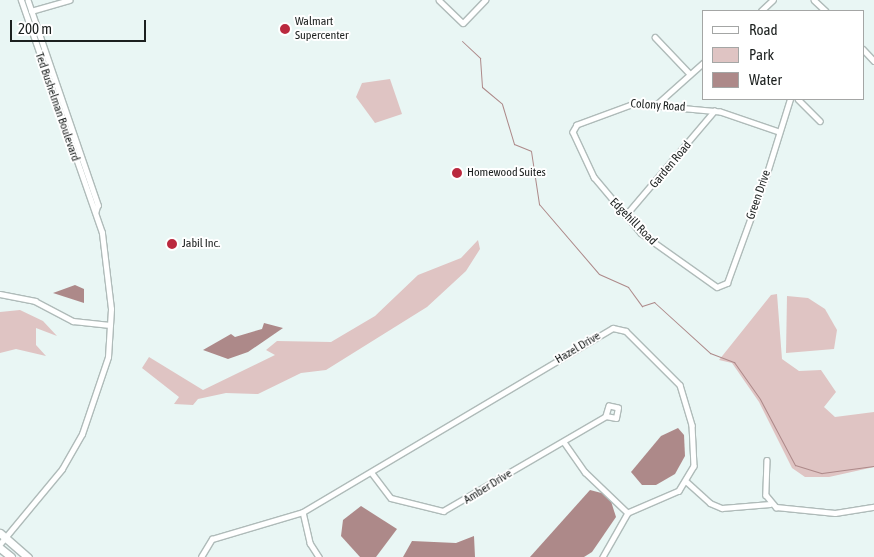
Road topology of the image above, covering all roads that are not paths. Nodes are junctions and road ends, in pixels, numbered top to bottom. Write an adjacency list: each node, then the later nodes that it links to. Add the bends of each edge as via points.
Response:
1 (20, 0): 23 (street, Ted Bushelman Boulevard)
2 (28, 0): 10 (street, Ted Bushelman Boulevard)
3 (70, 0): 10 (street)
4 (438, 0): 5 (street, via 463,23)
5 (485, 0)
6 (773, 0): 8 (street)
7 (814, 0): 9 (street)
8 (761, 10)
9 (825, 10)
10 (31, 11): 23 (street, Ted Bushelman Boulevard, via 98,205)
11 (656, 37): 15 (street)
12 (864, 50): 13 (street)
13 (874, 61)
14 (702, 64): 15 (street)
15 (690, 74): 18 (street)
16 (790, 100): 22 (street, Green Drive)
17 (799, 100): 20 (street)
18 (656, 105): 19 (street, Colony Road); 21 (street, Colony Road, via 624,104 577,125)
19 (714, 111): 22 (street, Colony Road); 24 (street, Garden Road)
20 (820, 121)
21 (573, 132): 24 (street, Edgehill Road, via 594,178)
22 (779, 132): 25 (street, Green Drive, via 730,275)
23 (96, 212): 27 (street, Ted Bushelman Boulevard, via 108,265)
24 (625, 216): 25 (street, Edgehill Road, via 693,274)
25 (720, 286)
26 (0, 294): 27 (street, via 35,300 73,321)
27 (110, 325): 37 (street, Ted Bushelman Boulevard, via 100,385 82,434 62,469)
28 (606, 416): 29 (street, Amber Drive)
29 (564, 442): 31 (street, Amber Drive, via 444,511 391,498); 36 (street, via 585,472)
30 (767, 460): 33 (street, via 765,490)
31 (372, 473): 32 (street, Hazel Drive, via 613,328 633,337 680,385 692,425 694,466); 35 (street, Hazel Drive)
32 (687, 482): 33 (street, via 710,503 722,508); 36 (street)
33 (770, 504): 34 (street, via 782,509 835,513)
34 (874, 507)
35 (303, 512): 42 (street, Hazel Drive, via 221,534 208,543); 43 (street, via 310,543)
36 (628, 513): 44 (street)
37 (2, 535): 38 (street, Ted Bushelman Boulevard); 41 (main road)
38 (0, 544)
39 (0, 548): 40 (main road)
40 (11, 557)
41 (28, 557)
42 (201, 557)
43 (319, 557)
44 (603, 557)

